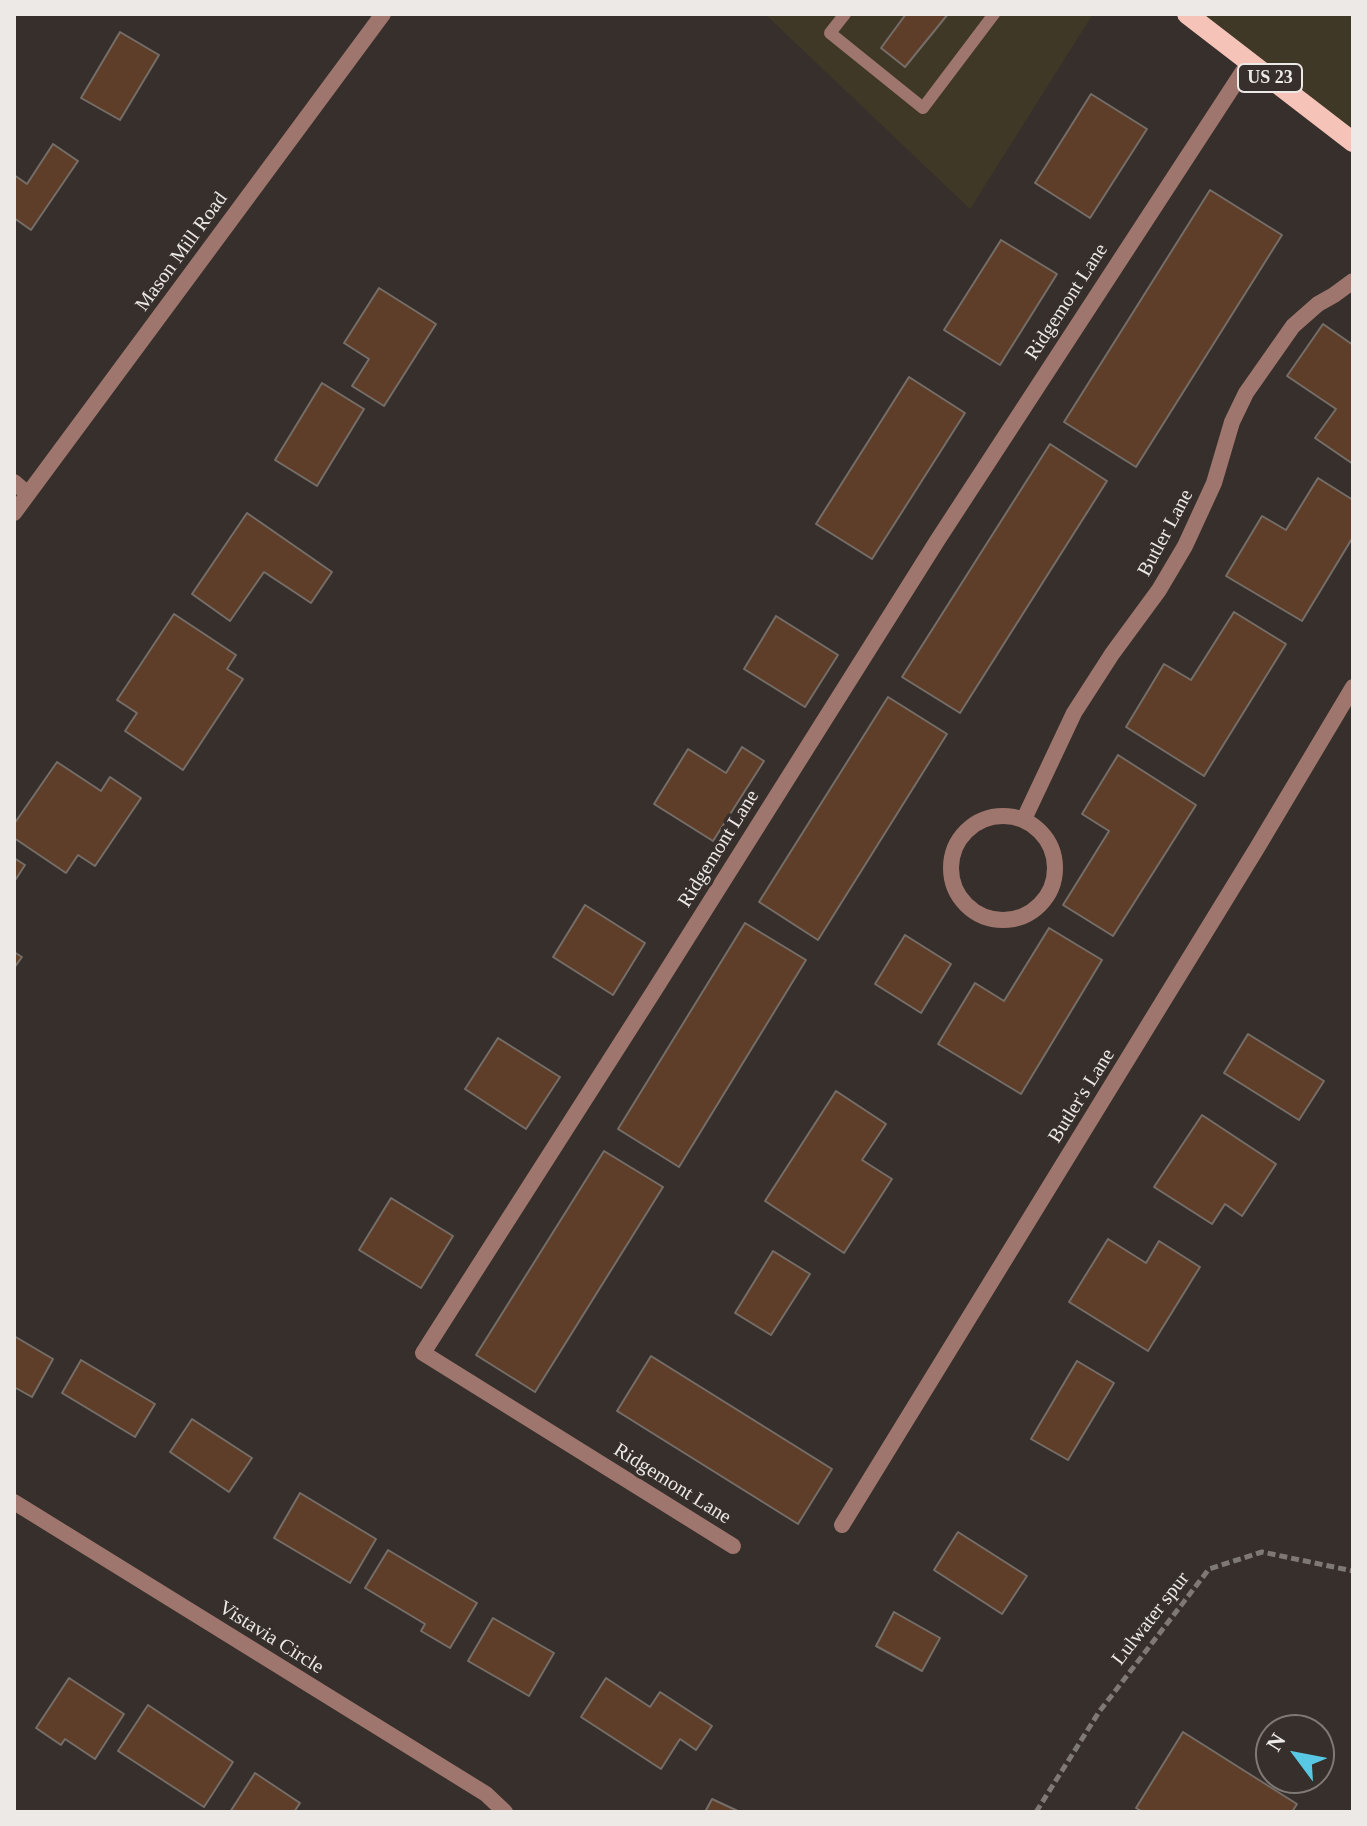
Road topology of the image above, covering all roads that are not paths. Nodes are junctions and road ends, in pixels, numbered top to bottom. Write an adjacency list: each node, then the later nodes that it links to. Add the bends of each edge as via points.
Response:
1 (383, 14): 9 (street, Mason Mill Road)
2 (845, 14): 3 (lane, via 830,33 923,108)
3 (994, 14)
4 (1187, 14): 5 (main road, US 23)
5 (1249, 62): 6 (main road, US 23); 15 (street, Ridgemont Lane, via 937,541 423,1353)
6 (1353, 142)
7 (1353, 281): 12 (street, Butler Lane, via 1293,326 1246,393 1185,546 1074,713)
8 (14, 482): 9 (street)
9 (28, 494): 10 (street, Mason Mill Road)
10 (14, 513)
11 (1353, 687): 14 (street, Butler's Lane)
12 (1024, 819): 12 (street, via 987,817 962,835 951,858 956,894 971,910 992,920 1026,916 1053,885 1056,865 1051,846)
13 (14, 1502): 16 (street, Vistavia Circle, via 486,1794)
14 (842, 1525)
15 (733, 1546)
16 (505, 1812)

